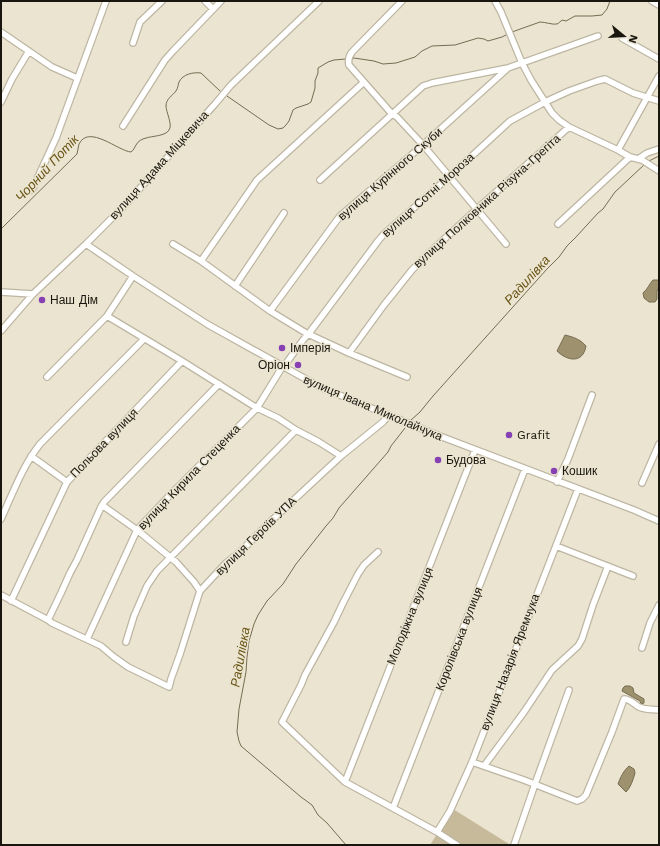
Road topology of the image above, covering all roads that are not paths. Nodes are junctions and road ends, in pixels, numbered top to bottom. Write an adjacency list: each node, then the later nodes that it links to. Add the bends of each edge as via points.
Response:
1 (106, 1): 20 (street)
2 (162, 1): 14 (street, via 140,22)
3 (205, 1): 10 (street)
4 (221, 1): 10 (street)
5 (319, 1): 41 (street, вулиця Адама Міцкевича, via 223,94 125,205)
6 (402, 1): 21 (street, via 353,50 349,65)
7 (495, 1): 17 (street)
8 (652, 1): 9 (street)
9 (659, 5)
10 (213, 9): 27 (street, via 165,60)
11 (1, 32): 15 (street)
12 (598, 36): 17 (street)
13 (622, 38): 16 (street)
14 (133, 43)
15 (29, 51): 20 (street, via 52,67); 24 (street)
16 (659, 59)
17 (522, 63): 18 (street); 25 (street)
18 (508, 68): 26 (street, via 428,84); 29 (street, вулиця Курінного Скуби)
19 (659, 76): 22 (street)
20 (77, 78): 37 (street, via 56,138)
21 (364, 82): 26 (street); 44 (street, via 257,180)
22 (647, 97): 23 (street, вулиця Сотні Мороза); 25 (street, вулиця Сотні Мороза, via 605,79 568,91); 31 (street)
23 (659, 101)
24 (1, 102)
25 (545, 102): 28 (street, via 552,114); 35 (street, вулиця Сотні Мороза, via 510,120)
26 (392, 114): 29 (street); 36 (street)
27 (123, 126)
28 (569, 127): 31 (street); 38 (street, вулиця Полковника Різуна-Грегіта)
29 (423, 145): 35 (street); 49 (street, вулиця Курінного Скуби, via 340,216)
30 (659, 149): 33 (street)
31 (618, 150): 32 (street)
32 (630, 157): 33 (street); 40 (street)
33 (638, 159): 34 (street)
34 (659, 171)
35 (449, 177): 38 (street); 52 (street, вулиця Сотні Мороза, via 381,238)
36 (320, 180)
37 (32, 190)
38 (477, 209): 43 (street); 54 (street, вулиця Полковника Різуна-Грегіта, via 412,270)
39 (284, 213): 46 (street)
40 (558, 224)
41 (86, 244): 45 (street, вулиця Івана Миколайчука); 48 (street, вулиця Адама Міцкевича)
42 (173, 244): 44 (street)
43 (506, 244)
44 (201, 261): 46 (street)
45 (133, 276): 50 (street); 56 (street, вулиця Івана Миколайчука, via 207,324)
46 (235, 286): 49 (street)
47 (1, 292): 48 (street)
48 (33, 294): 51 (street, вулиця Адама Міцкевича)
49 (270, 311): 52 (street)
50 (107, 316): 53 (street); 57 (street)
51 (1, 331)
52 (308, 334): 54 (street); 56 (street, вулиця Сотні Мороза)
53 (144, 339): 55 (street); 66 (street)
54 (349, 353): 58 (street)
55 (182, 361): 59 (street); 69 (street, Польова вулиця)
56 (282, 367): 61 (street, вулиця Сотні Мороза); 62 (street, вулиця Івана Миколайчука, via 320,388)
57 (47, 377)
58 (408, 377)
59 (219, 384): 61 (street); 73 (street)
60 (592, 395): 70 (street)
61 (257, 408): 63 (street); 76 (street, вулиця Кирила Стеценка)
62 (388, 415): 65 (street, вулиця Івана Миколайчука); 67 (street, вулиця Героїв УПА)
63 (296, 430): 67 (street); 79 (street)
64 (659, 444): 71 (street)
65 (475, 450): 68 (street, вулиця Івана Миколайчука); 94 (street, Молодіжна вулиця)
66 (31, 456): 69 (street); 74 (street)
67 (341, 456): 82 (street, вулиця Героїв УПА, via 226,563)
68 (525, 469): 70 (street, вулиця Івана Миколайчука); 96 (street, Королівська вулиця)
69 (67, 482): 84 (street, Польова вулиця)
70 (557, 482): 72 (street, вулиця Івана Миколайчука)
71 (642, 483)
72 (578, 489): 75 (street, вулиця Івана Миколайчука); 77 (street, вулиця Назарія Яремчука)
73 (102, 505): 76 (street); 86 (street)
74 (1, 519)
75 (659, 521)
76 (137, 530): 79 (street); 87 (street, вулиця Кирила Стеценка)
77 (556, 546): 80 (street); 92 (street, вулиця Назарія Яремчука)
78 (378, 552): 94 (street, via 358,574 282,722)
79 (170, 558): 82 (street, via 190,577); 88 (street, via 157,571 148,586 134,616)
80 (608, 566): 81 (street); 93 (street, via 578,646 552,670)
81 (633, 576)
82 (200, 591): 87 (street, вулиця Героїв УПА, via 169,687 128,667 101,646)
83 (1, 595): 84 (street)
84 (12, 600): 86 (street)
85 (659, 605): 89 (street)
86 (48, 620): 87 (street)
87 (87, 639)
88 (126, 642)
89 (642, 648)
90 (569, 690): 95 (street)
91 (659, 710): 95 (street, via 640,708 624,699 586,795 582,799 573,800)
92 (472, 762): 93 (street); 97 (street, вулиця Назарія Яремчука, via 450,811)
93 (484, 766): 95 (street)
94 (345, 782): 96 (street)
95 (535, 784): 99 (street)
96 (393, 808): 97 (street)
97 (437, 832): 98 (street)
98 (458, 845)
99 (514, 845)

